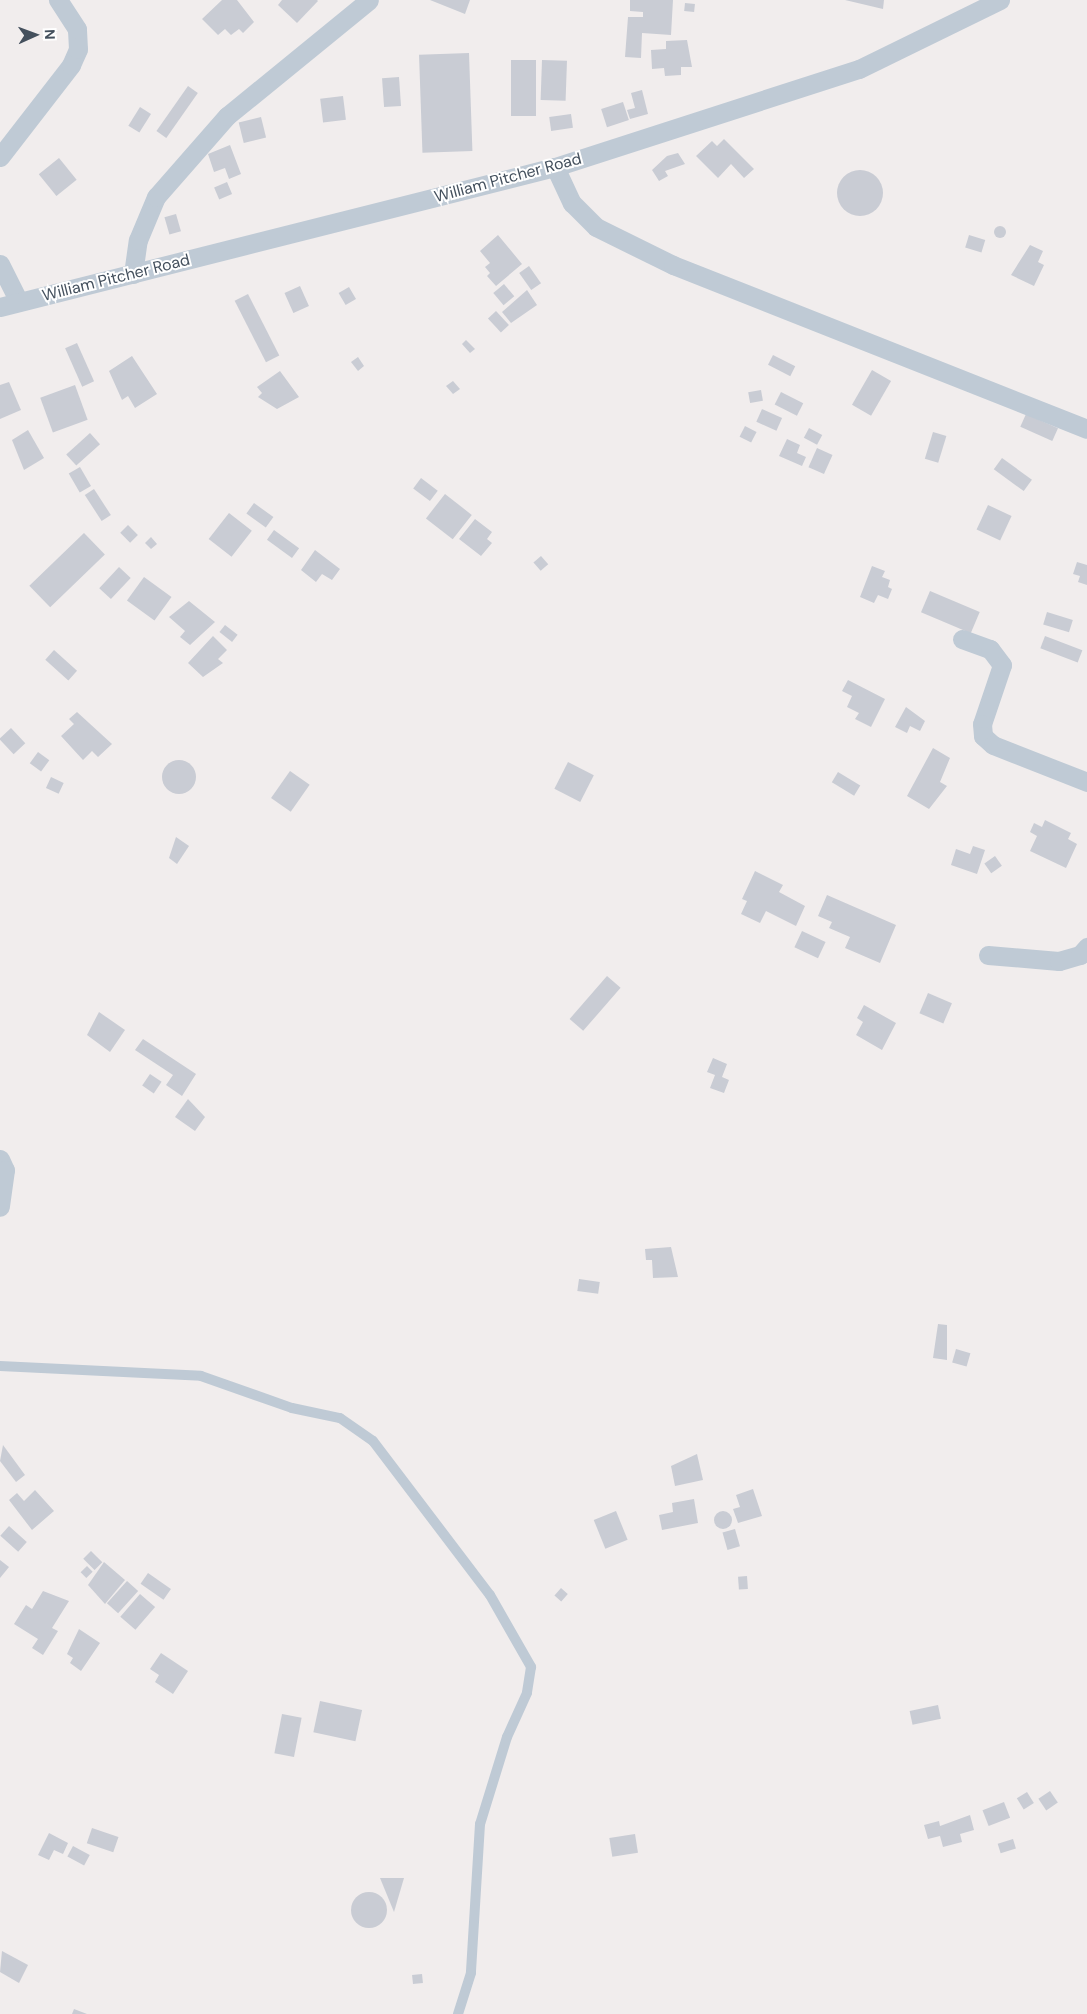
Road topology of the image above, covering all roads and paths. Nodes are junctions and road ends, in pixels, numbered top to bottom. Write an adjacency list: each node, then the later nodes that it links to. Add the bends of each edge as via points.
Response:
1 (58, 0): 4 (street, via 77,29 78,49 72,65)
2 (369, 0): 7 (street, via 226,116 162,190 138,240)
3 (1000, 0): 5 (street, William Pitcher Road, via 860,70)
4 (0, 157)
5 (555, 167): 7 (street, William Pitcher Road); 10 (street, via 572,203 605,232 673,265)
6 (0, 264): 8 (street)
7 (133, 274): 8 (street, William Pitcher Road)
8 (20, 302): 9 (street, William Pitcher Road)
9 (0, 307)
10 (1087, 429)
11 (962, 639): 12 (street, via 990,649 1002,665 982,724 983,736 994,745)
12 (1087, 782)
13 (1087, 947): 14 (street, via 1080,955 1059,961)
14 (988, 955)
15 (0, 1159): 16 (street, via 4,1170)
16 (0, 1208)
17 (0, 1366): 18 (lane, via 201,1376 292,1408 340,1418 373,1442 490,1595 531,1667 527,1692 507,1737 480,1824 471,1973)
18 (458, 2014)

